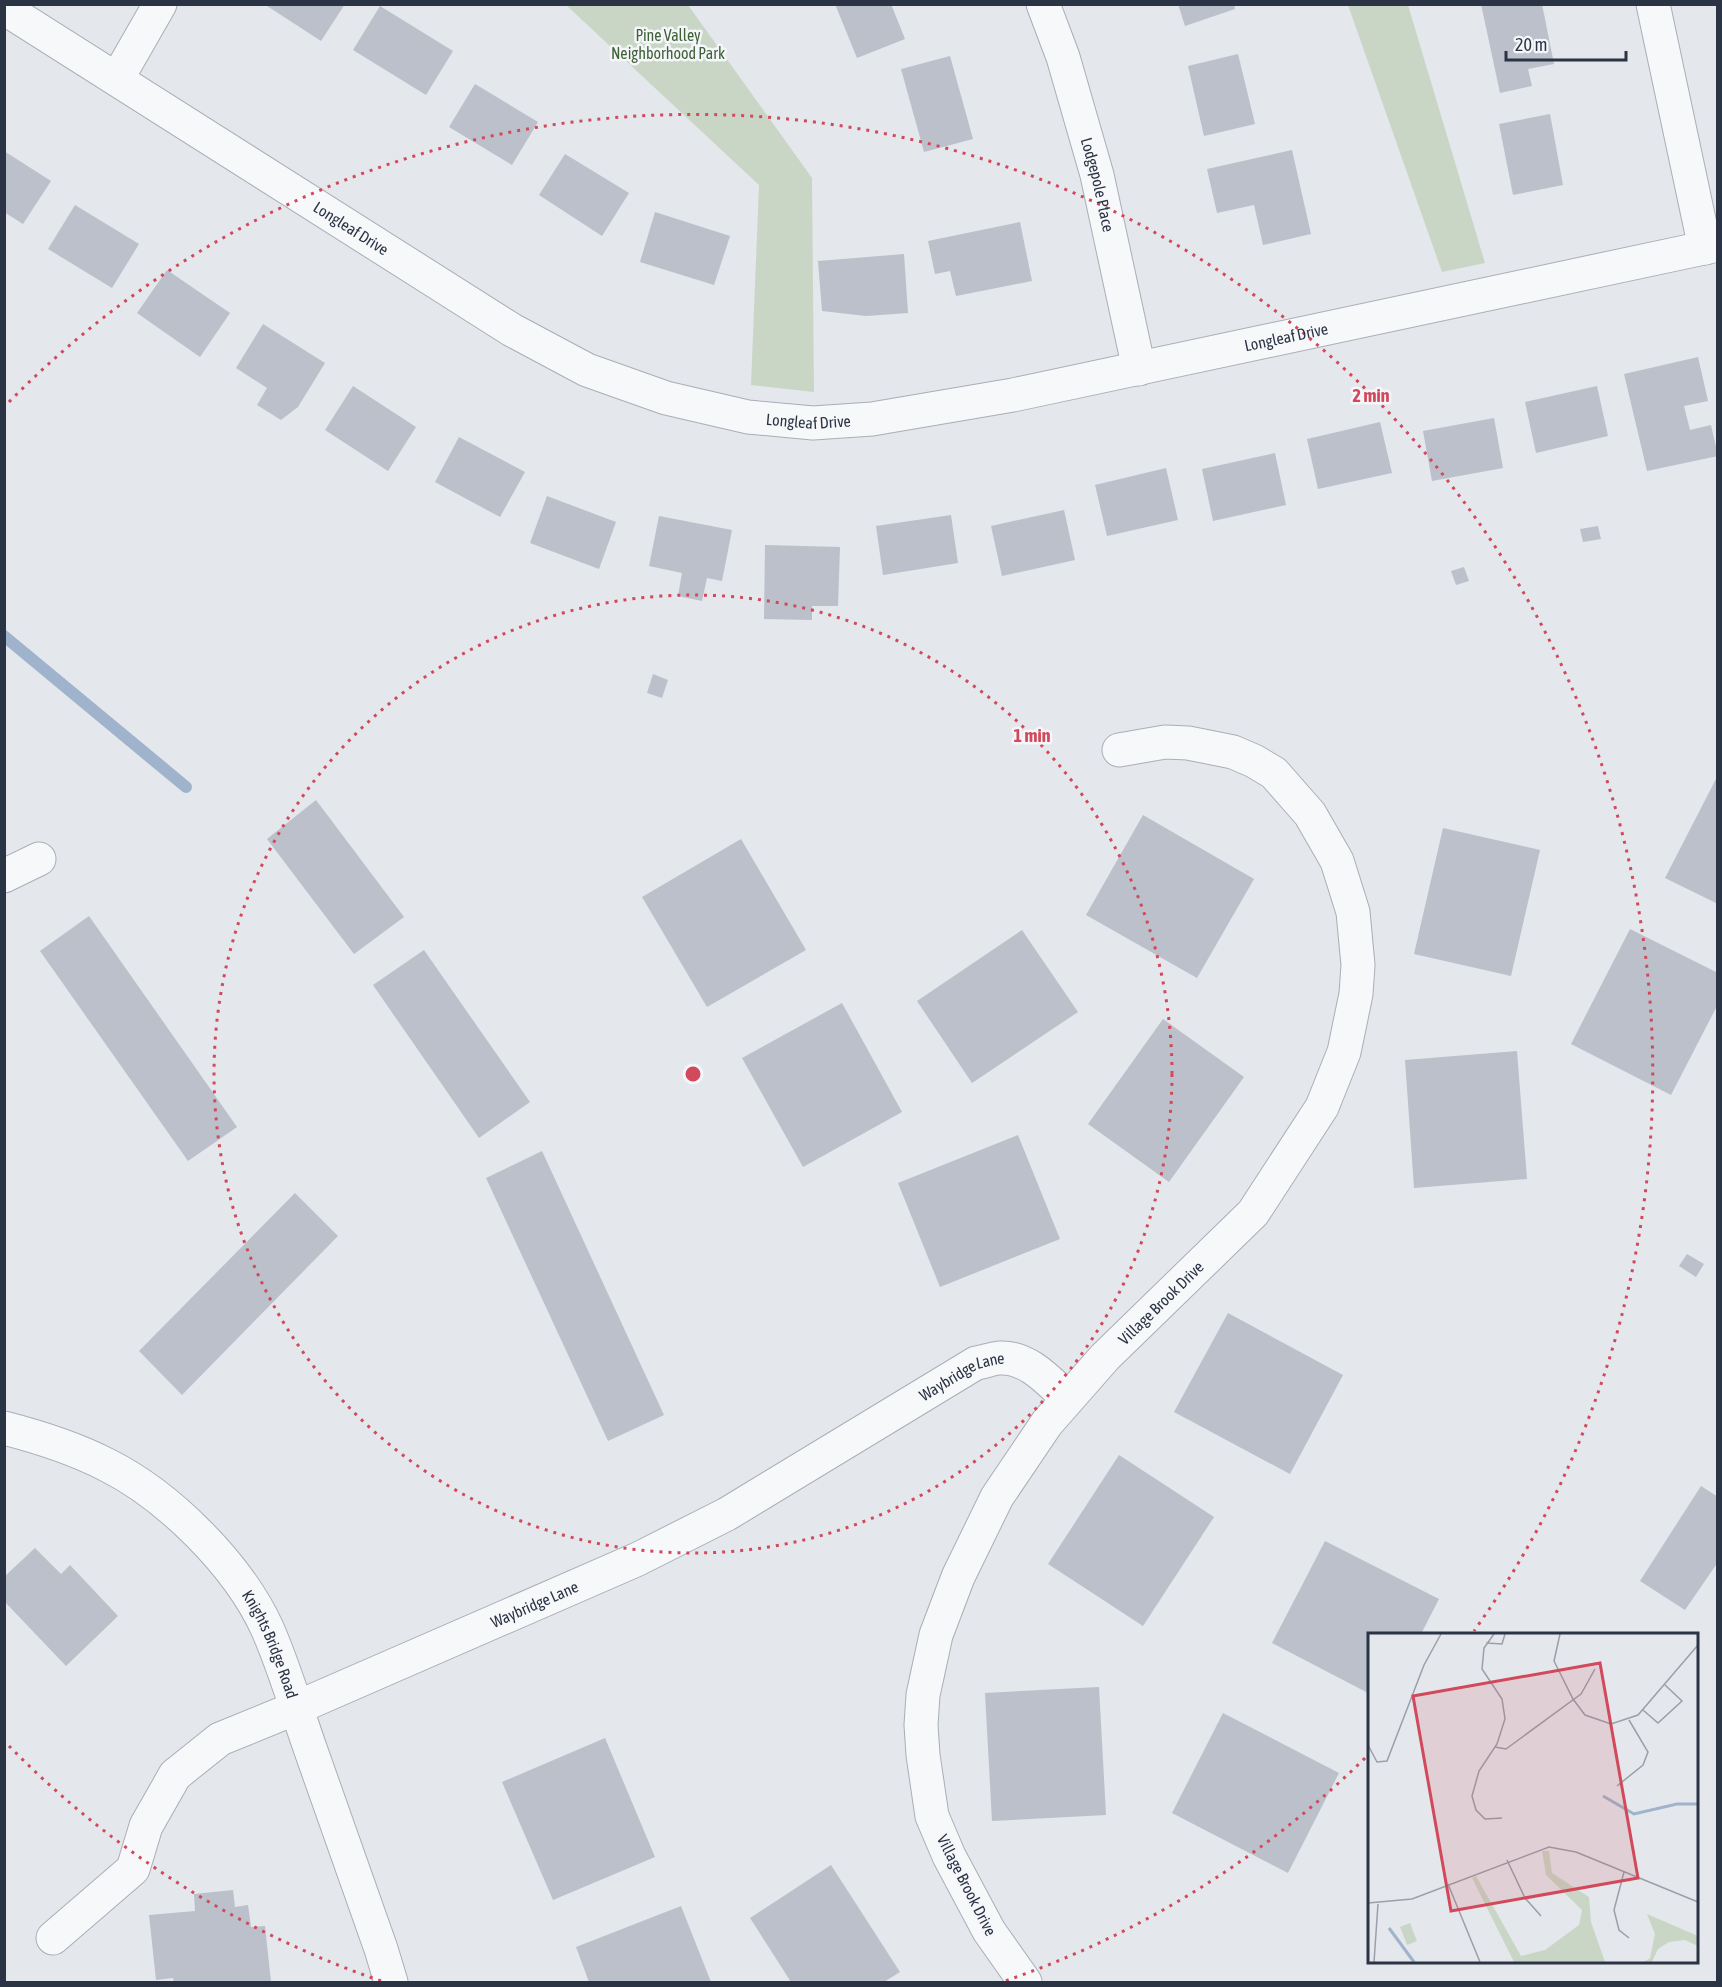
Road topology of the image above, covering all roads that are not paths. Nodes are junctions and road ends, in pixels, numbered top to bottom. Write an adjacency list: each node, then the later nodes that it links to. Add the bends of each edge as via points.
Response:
1 (160, 4): 5 (street)
2 (1043, 4): 7 (street, Lodgepole Place, via 1063,57 1097,175)
3 (1653, 4): 6 (street, Longleaf Drive)
4 (4, 8): 5 (street, Longleaf Drive)
5 (117, 79): 7 (street, Longleaf Drive, via 512,330 587,370 666,398 748,417 813,423 872,419)
6 (1711, 246): 7 (street, Longleaf Drive)
7 (1139, 369)
8 (1119, 750): 11 (street, Village Brook Drive, via 1165,742 1188,743 1233,752 1274,773 1310,814 1337,861 1353,912 1358,965 1356,994 1344,1052 1322,1107 1253,1214)
9 (39, 859): 10 (street)
10 (4, 876)
11 (1067, 1398): 13 (street, Waybridge Lane, via 1038,1371 1014,1360 1001,1358 976,1363 717,1519 638,1559); 16 (street, Village Brook Drive, via 997,1497 963,1567 936,1635 923,1695 923,1755 932,1816 989,1931)
12 (4, 1428): 13 (street, Knights Bridge Road, via 48,1440 108,1465 163,1501 203,1538 267,1628)
13 (296, 1708): 14 (street, Waybridge Lane, via 220,1739 175,1775 146,1826 133,1869); 15 (street, Knights Bridge Road)
14 (53, 1938)
15 (391, 1983)
16 (1025, 1983)

